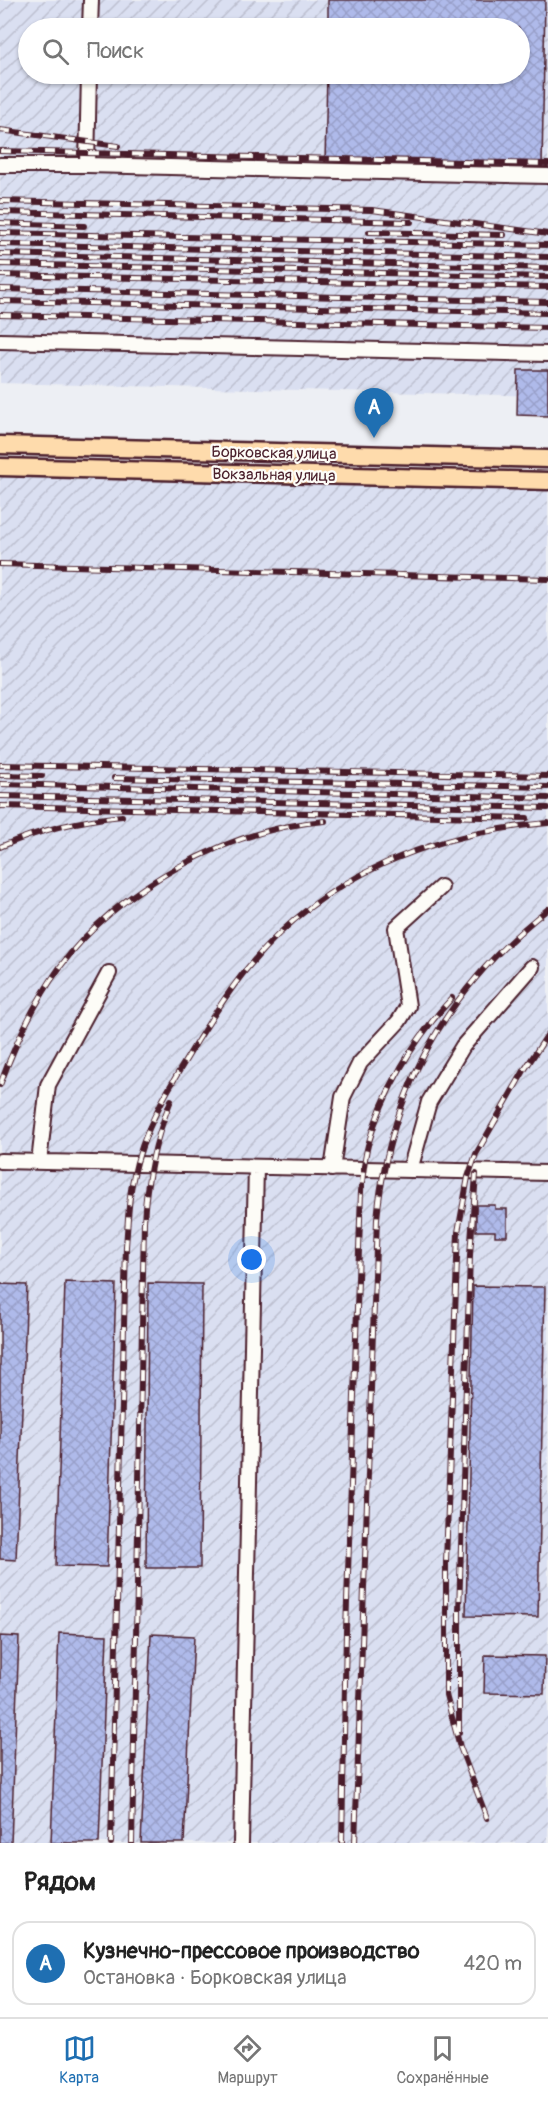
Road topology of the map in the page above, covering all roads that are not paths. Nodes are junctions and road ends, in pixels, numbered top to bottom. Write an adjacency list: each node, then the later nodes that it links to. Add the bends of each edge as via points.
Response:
1 (91, 0): 2 (lane)
2 (90, 18)
3 (89, 84): 5 (lane)
4 (0, 165): 5 (lane)
5 (87, 165): 6 (lane)
6 (548, 176)
7 (0, 341): 8 (lane)
8 (548, 354)
9 (0, 446): 10 (main road, Борковская улица)
10 (548, 459)
11 (0, 467): 12 (main road, Вокзальная улица)
12 (548, 481)
13 (441, 887): 19 (lane, via 396,928 408,1006 399,1022 360,1063 343,1097)
14 (532, 967): 20 (lane, via 463,1046 429,1102)
15 (110, 973): 17 (lane, via 48,1085)
16 (0, 1161): 17 (lane)
17 (39, 1162): 18 (lane)
18 (256, 1167): 19 (lane); 22 (lane)
19 (332, 1169): 20 (lane)
20 (410, 1170): 21 (lane)
21 (548, 1173)
22 (241, 1843)

